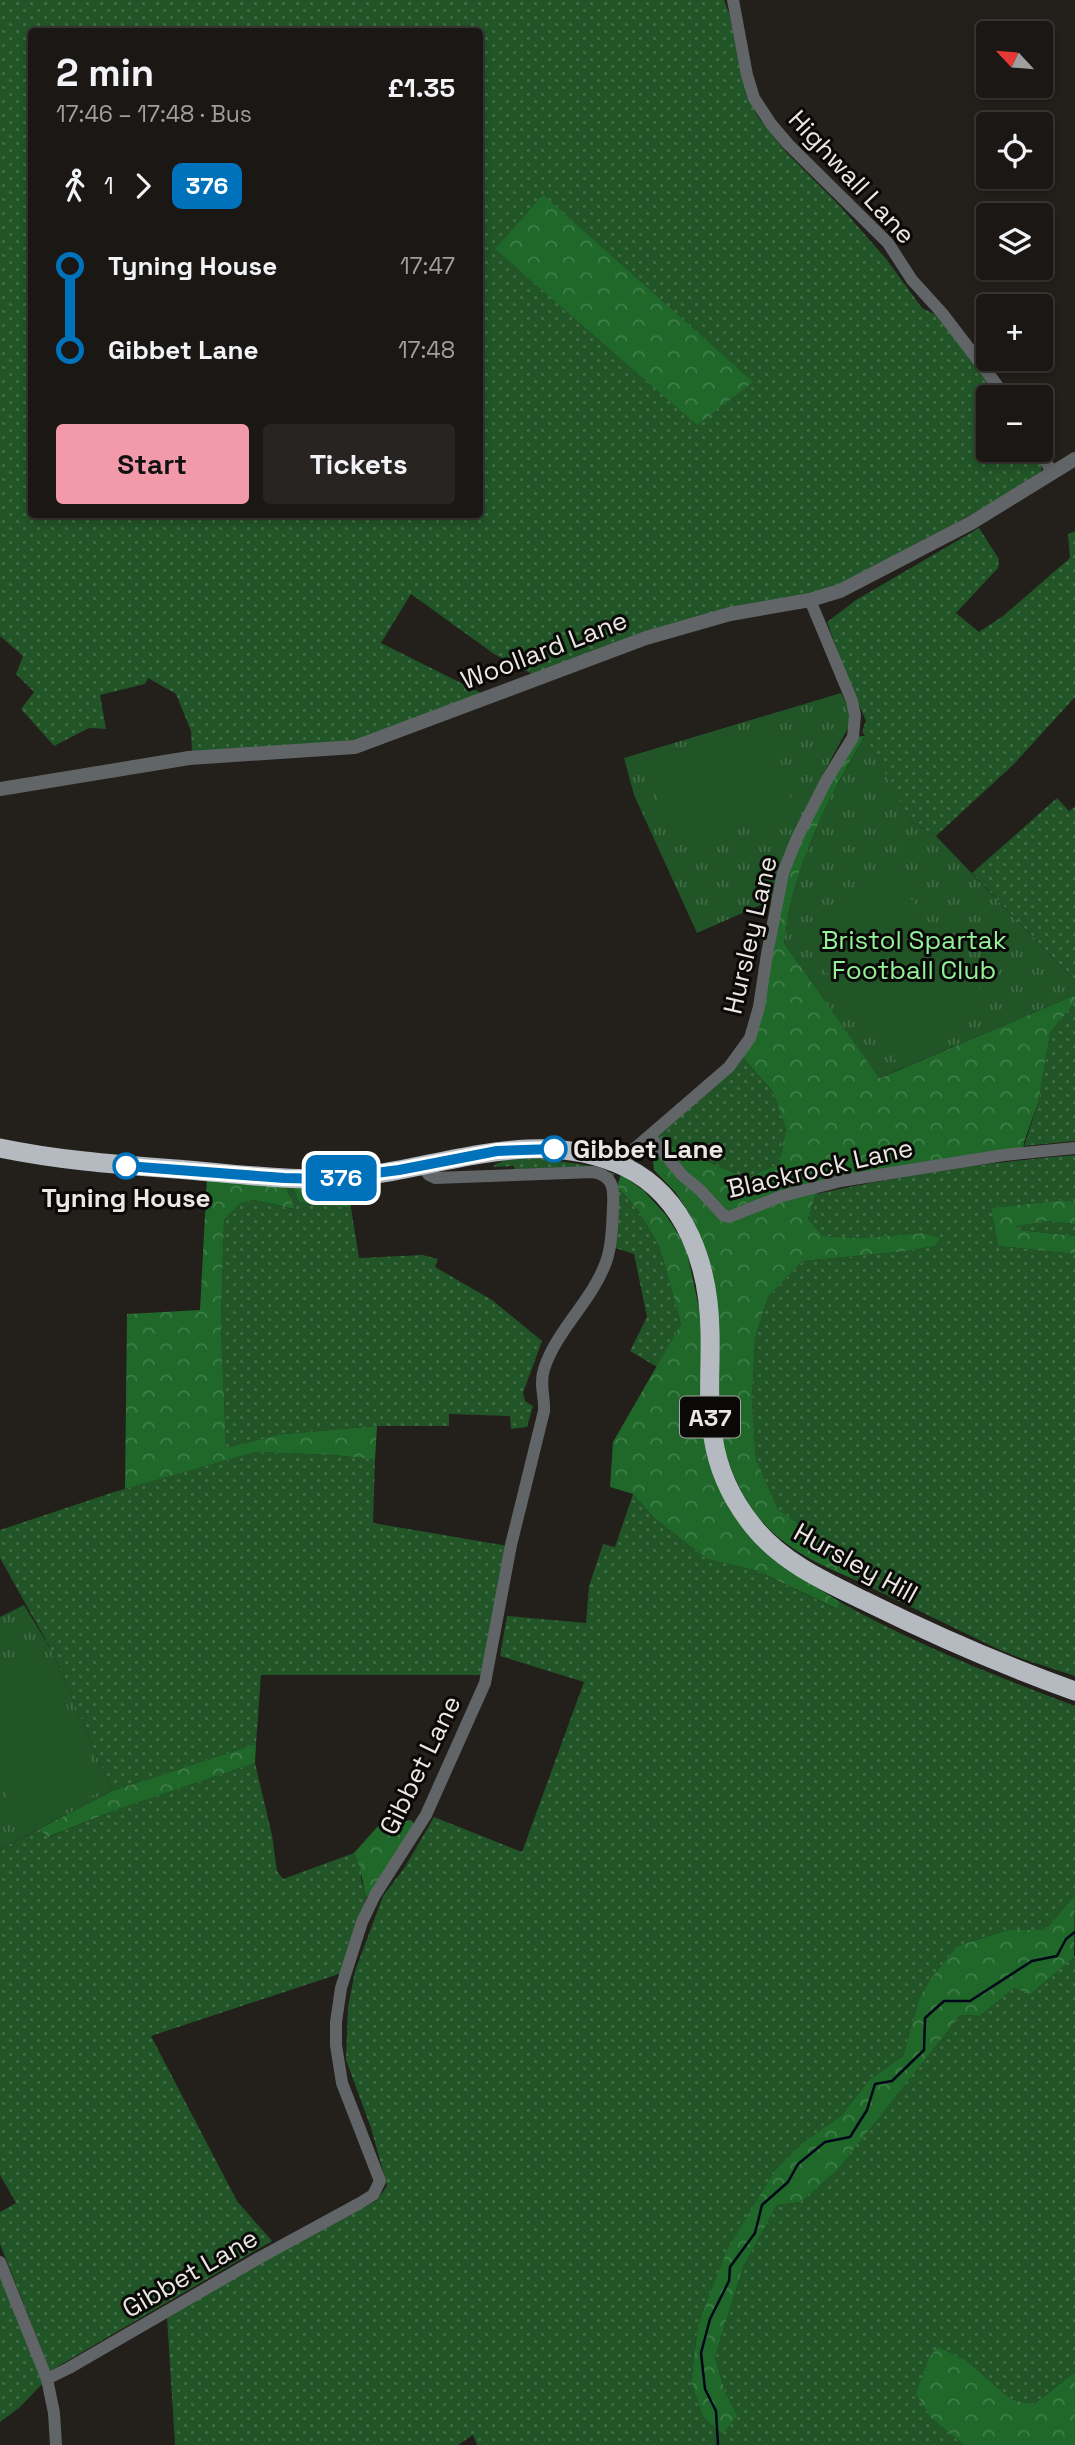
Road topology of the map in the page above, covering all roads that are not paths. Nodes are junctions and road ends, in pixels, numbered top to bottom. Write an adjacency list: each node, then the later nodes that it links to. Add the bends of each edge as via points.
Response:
1 (733, 0): 2 (street, Highwall Lane, via 754,98 771,124 888,243)
2 (997, 385)
3 (1075, 458): 5 (street, Woollard Lane)
4 (1046, 462): 5 (street)
5 (1052, 473): 6 (street, Woollard Lane, via 880,572)
6 (810, 600): 7 (street, Woollard Lane, via 730,614 646,638 355,747 189,758); 8 (street, Hursley Lane, via 852,701 853,737 808,815 783,873 750,1038 729,1067)
7 (0, 789)
8 (650, 1136): 9 (street, Blackrock Lane, via 682,1175 729,1217 782,1196 841,1181 1004,1154); 12 (street, Hursley Lane, via 628,1156)
9 (1075, 1148)
10 (0, 1149): 11 (highway, A37, via 103,1164 284,1178 348,1178)
11 (422, 1166): 12 (highway, Hursley Hill / A37, via 538,1148 585,1153); 15 (street, Gibbet Lane, via 435,1178 593,1172 613,1183 614,1196 606,1261 544,1369 540,1389 544,1411 485,1683 426,1815 370,1903 341,1988 336,2045 342,2083 380,2181 373,2195 360,2203)
12 (624, 1166): 13 (highway, Hursley Hill / A37, via 666,1198 696,1248 710,1315 713,1440 731,1493 754,1527 784,1556 855,1596 982,1655)
13 (1075, 1691)
14 (0, 2262): 15 (street)
15 (47, 2379): 16 (street)
16 (56, 2445)

